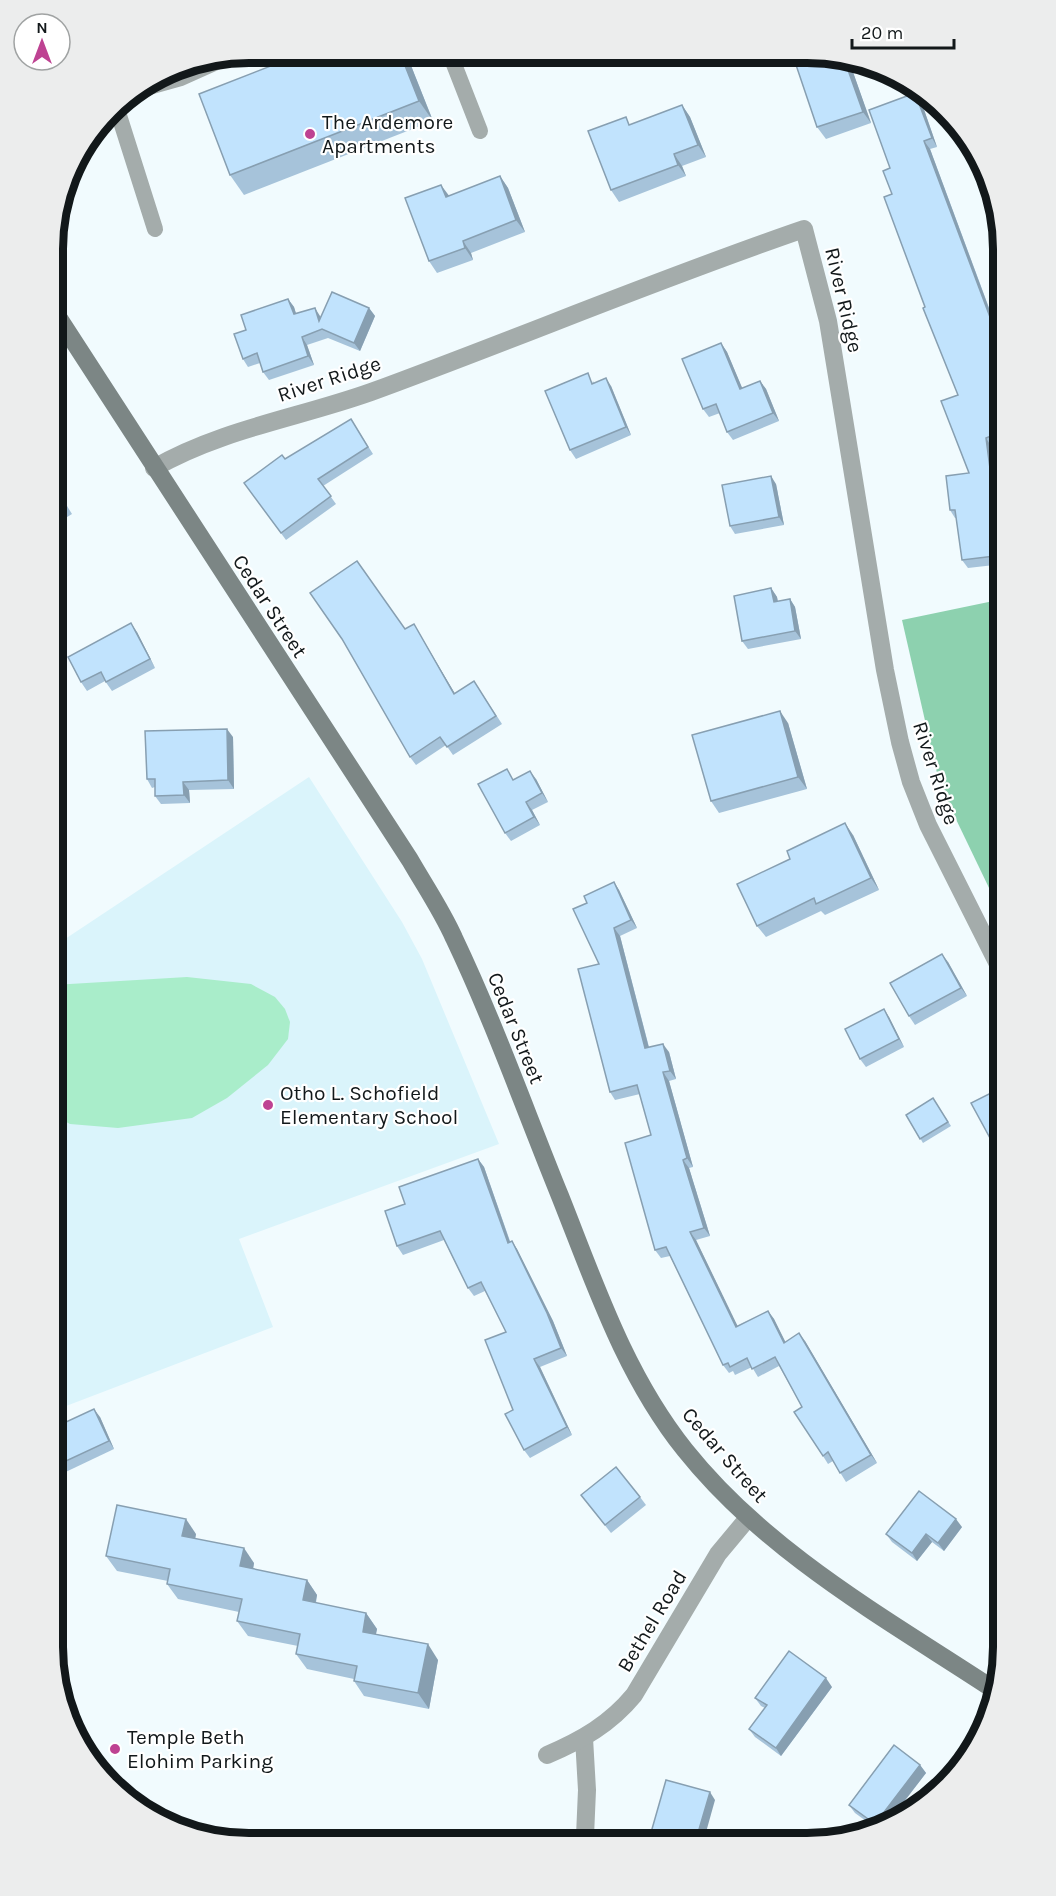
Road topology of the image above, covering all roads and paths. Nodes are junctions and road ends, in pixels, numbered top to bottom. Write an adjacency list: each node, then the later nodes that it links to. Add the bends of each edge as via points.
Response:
1 (454, 63): 5 (lane)
2 (196, 71): 3 (lane)
3 (170, 81)
4 (119, 116): 6 (lane)
5 (480, 131)
6 (155, 229)
7 (63, 325): 8 (main road, Cedar Street)
8 (154, 468): 9 (street, River Ridge, via 210,440 373,391 688,269 804,229 828,321 900,742 928,825); 10 (main road, Cedar Street, via 410,860 453,936 628,1360 685,1449)
9 (993, 954)
10 (748, 1518): 11 (main road, Cedar Street, via 813,1569); 12 (street, Bethel Road, via 718,1554 634,1695 611,1720)
11 (988, 1686)
12 (584, 1738): 13 (street, Bethel Road); 14 (street, via 588,1790)
13 (547, 1755)
14 (585, 1833)

